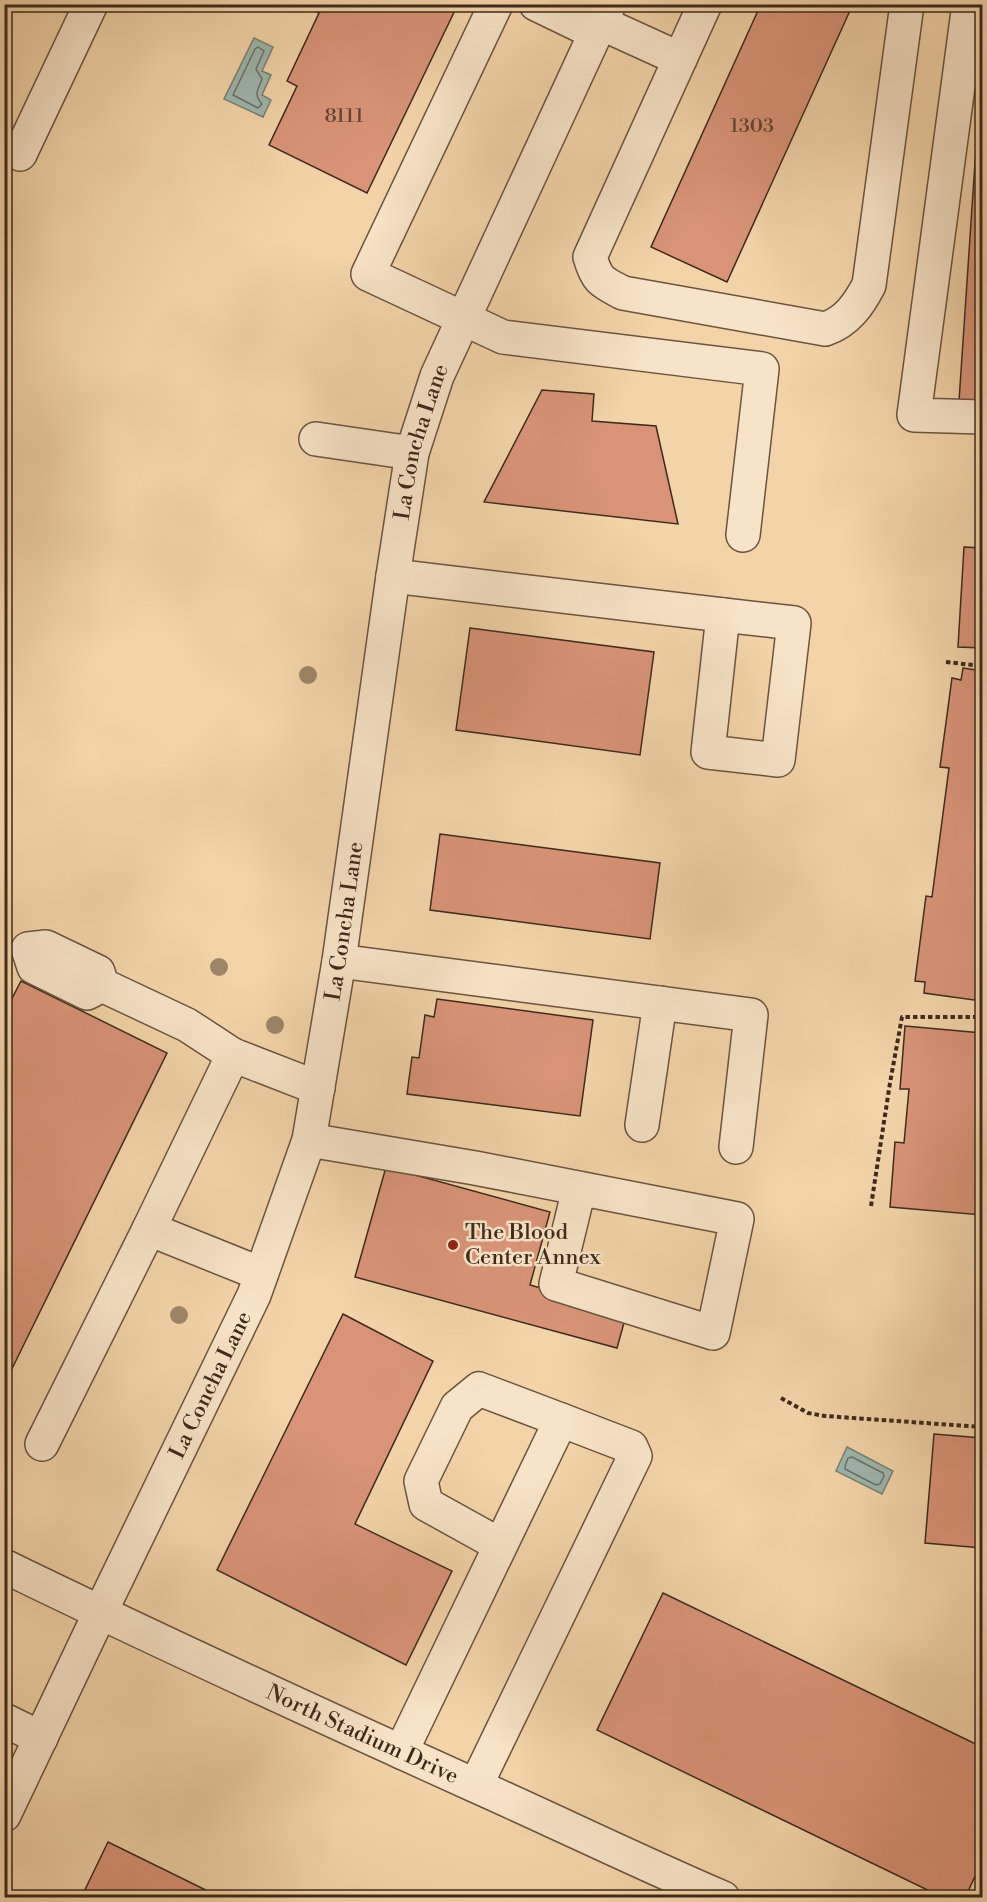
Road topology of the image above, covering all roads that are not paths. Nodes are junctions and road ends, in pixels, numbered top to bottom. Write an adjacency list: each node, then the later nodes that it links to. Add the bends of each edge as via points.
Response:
1 (91, 4): 9 (street, via 20,154)
2 (496, 4): 10 (street, via 368,274)
3 (536, 4): 7 (street)
4 (705, 4): 8 (street)
5 (907, 4): 8 (street, via 869,285 849,314 825,329 623,293 595,274 590,257)
6 (969, 4): 11 (street, via 914,415)
7 (602, 20): 8 (street); 10 (street, La Concha Lane)
8 (680, 59)
9 (4, 146)
10 (465, 318): 13 (street, La Concha Lane, via 437,376); 14 (street, via 503,337 762,369)
11 (982, 417)
12 (316, 439): 13 (street)
13 (412, 453): 15 (street, La Concha Lane)
14 (743, 535)
15 (393, 576): 16 (street); 18 (street, La Concha Lane)
16 (723, 615): 16 (street, via 708,752 778,760 794,623)
17 (16, 943): 20 (street, via 46,947 77,961 98,972 102,985 187,1025)
18 (339, 961): 19 (street); 21 (street, La Concha Lane)
19 (660, 1003): 22 (street); 24 (street, via 751,1015)
20 (233, 1055): 21 (street); 26 (street)
21 (318, 1088): 23 (street, La Concha Lane)
22 (642, 1125)
23 (309, 1140): 25 (street); 27 (street, La Concha Lane)
24 (736, 1147)
25 (579, 1189): 25 (street, via 737,1219 712,1333 556,1284)
26 (149, 1229): 27 (street); 29 (street)
27 (261, 1274): 32 (street, La Concha Lane)
28 (561, 1420): 30 (street); 30 (street, via 479,1389 457,1407 421,1481 426,1504); 36 (street, via 631,1447 635,1456)
29 (42, 1444)
30 (500, 1545): 35 (street)
31 (4, 1566): 32 (street, North Stadium Drive)
32 (100, 1613): 34 (street, La Concha Lane); 35 (street, North Stadium Drive)
33 (4, 1720): 34 (street)
34 (41, 1738): 37 (street, La Concha Lane)
35 (401, 1752): 36 (street, North Stadium Drive)
36 (476, 1785): 38 (street, North Stadium Drive)
37 (4, 1815)
38 (723, 1898)

